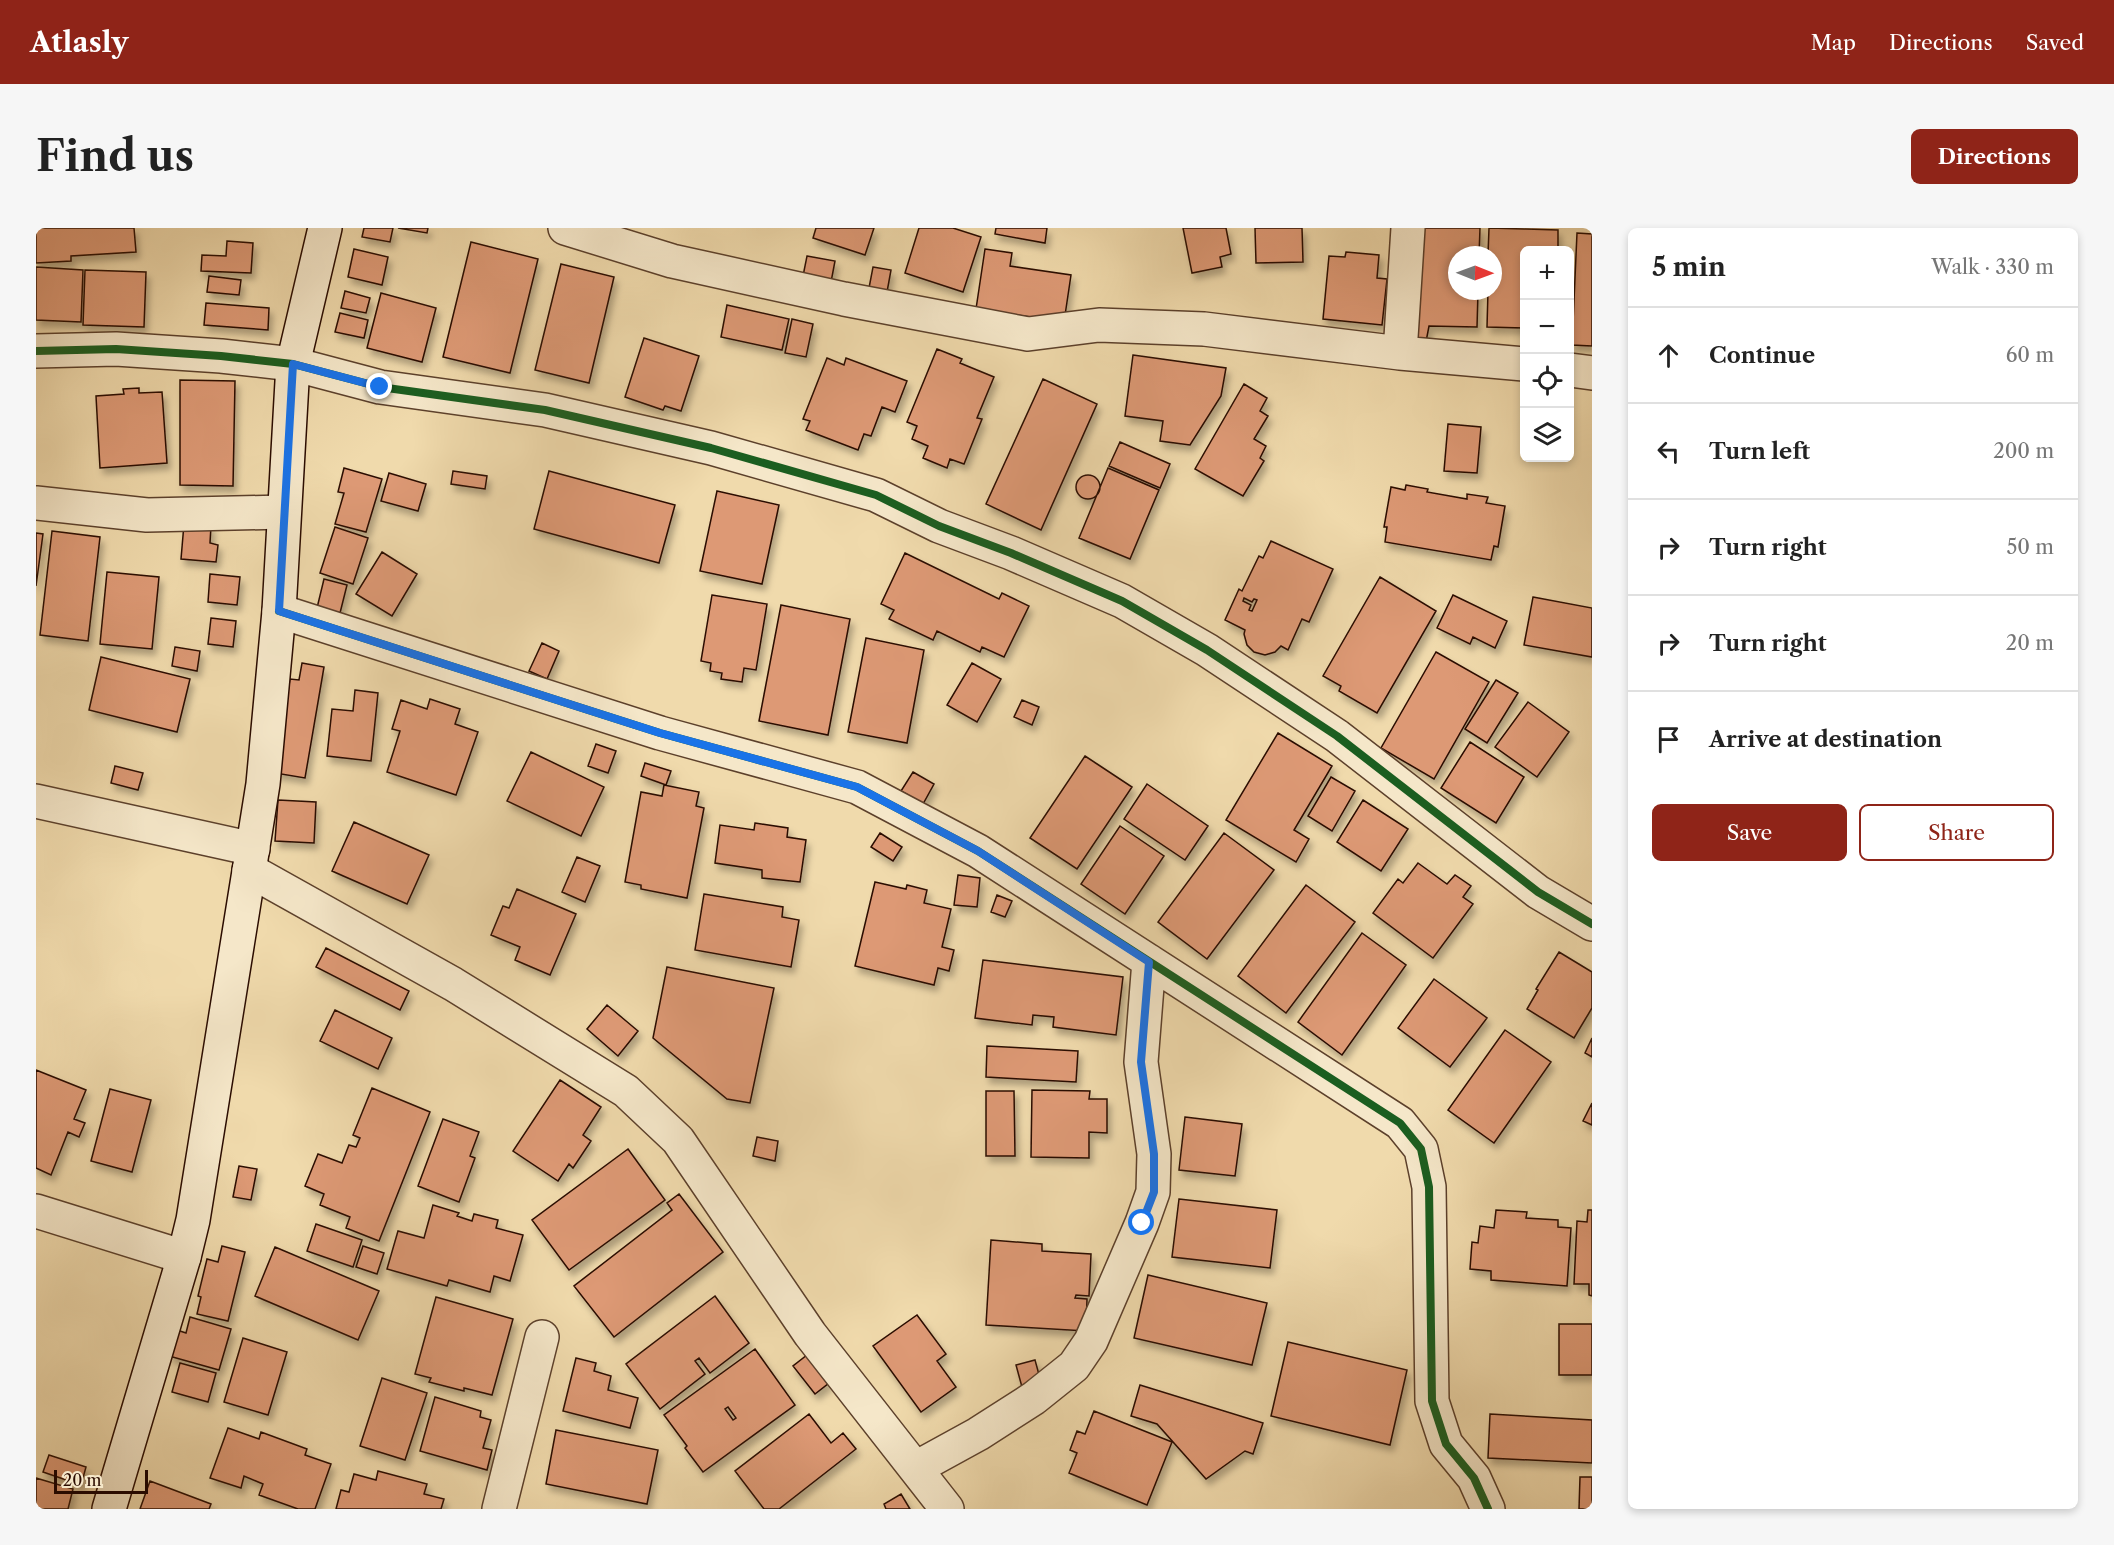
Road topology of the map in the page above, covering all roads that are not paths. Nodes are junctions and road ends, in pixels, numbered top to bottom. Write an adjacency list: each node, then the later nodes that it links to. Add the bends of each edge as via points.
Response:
1 (326, 228): 6 (street)
2 (565, 228): 5 (street, via 672,261 1028,334 1099,325 1149,326)
3 (1408, 228): 5 (street)
4 (36, 351): 6 (street, via 116,349)
5 (1400, 353): 7 (street)
6 (293, 364): 11 (street); 15 (street, via 380,387 545,410 711,448 876,495 939,526 1041,566 1122,601 1207,650 1337,736 1539,892)
7 (1520, 364)
8 (1574, 371): 9 (street)
9 (1592, 373)
10 (36, 503): 11 (street, via 147,515)
11 (284, 512): 12 (street)
12 (279, 611): 14 (street, via 263,784); 16 (street, via 660,733 857,787 978,851)
13 (36, 801): 14 (street)
14 (251, 860): 18 (street); 20 (street, via 626,1091 678,1140 810,1334)
15 (1592, 924)
16 (1149, 962): 20 (street, via 1141,1062 1154,1154 1154,1192 1091,1341 1074,1366 1034,1398); 24 (street, via 1401,1123 1420,1149 1429,1187 1432,1401 1446,1444 1474,1479)
17 (36, 1211): 18 (street)
18 (184, 1257): 21 (street)
19 (542, 1337): 22 (street)
20 (916, 1468): 23 (street)
21 (109, 1509)
22 (499, 1509)
23 (947, 1509)
24 (1488, 1509)

